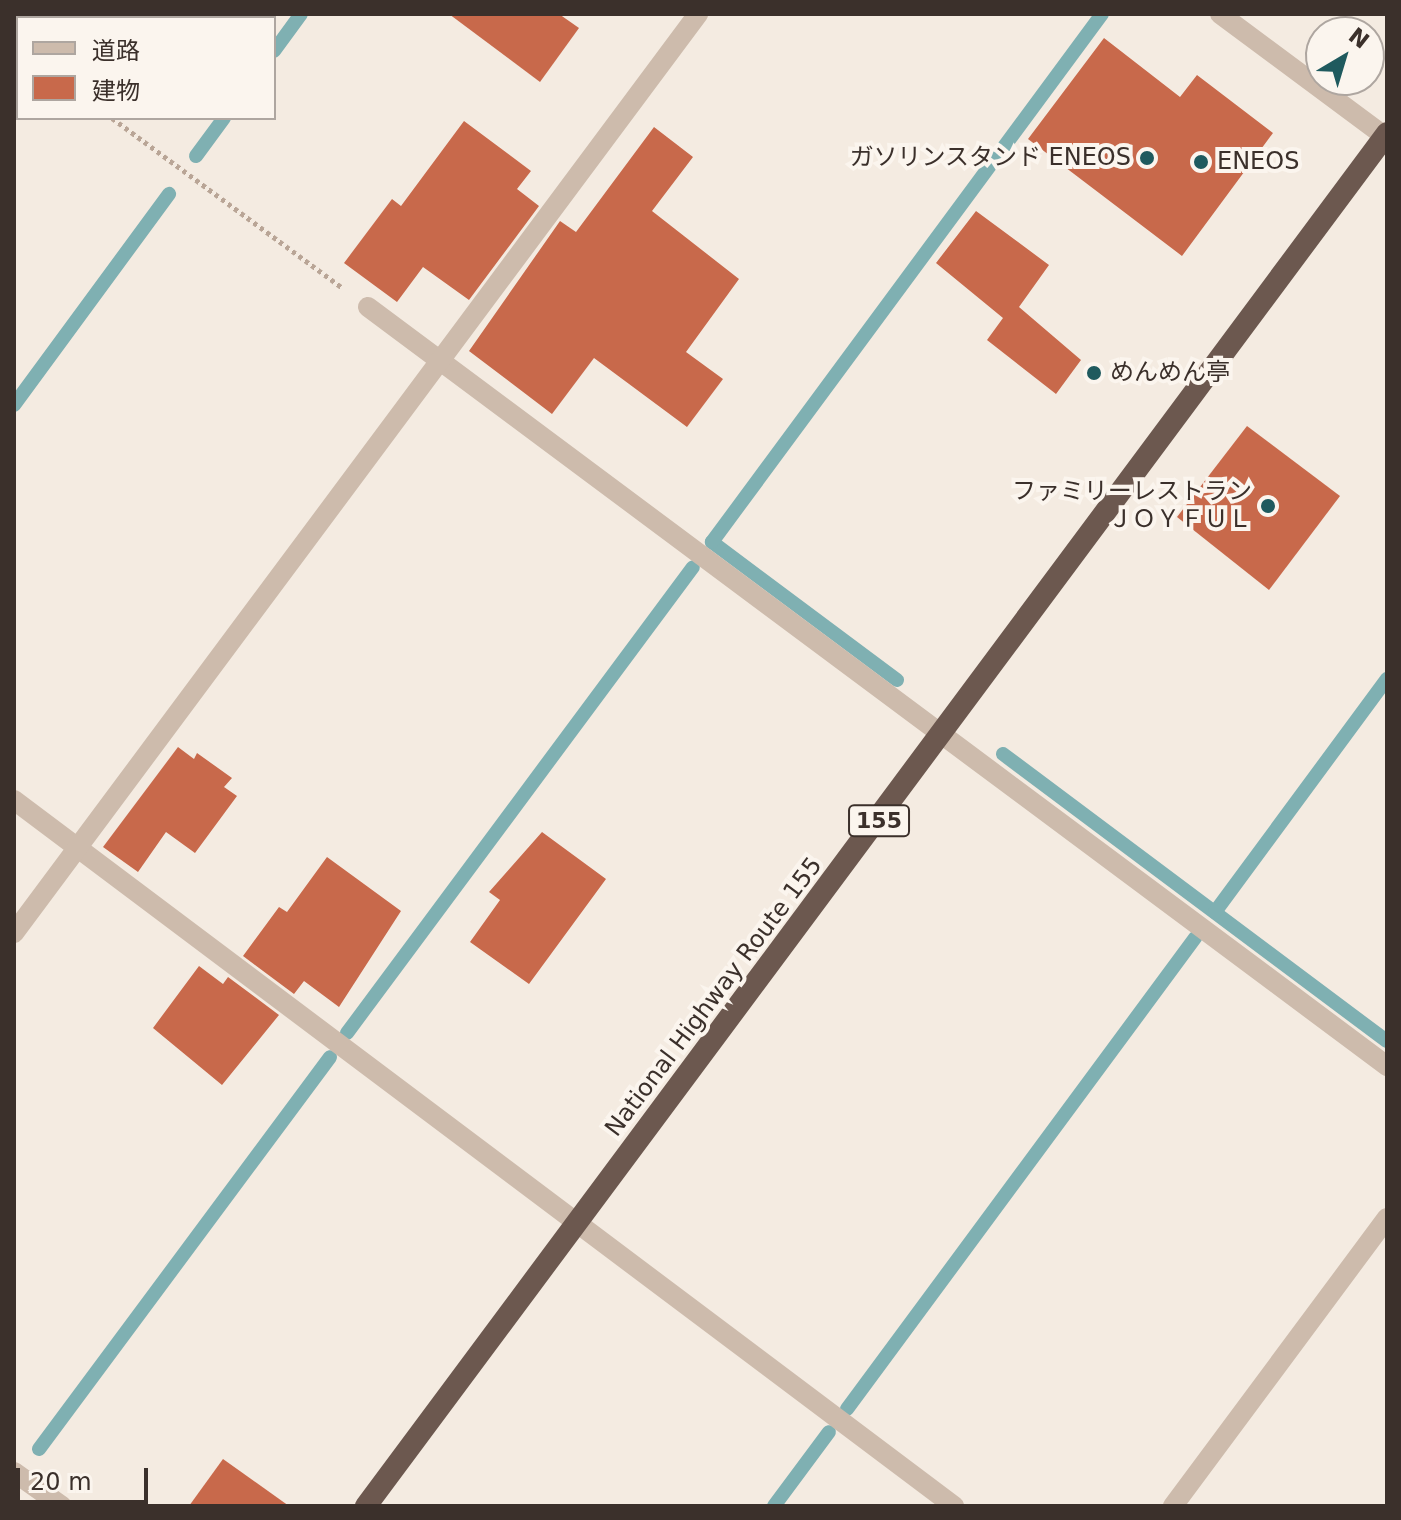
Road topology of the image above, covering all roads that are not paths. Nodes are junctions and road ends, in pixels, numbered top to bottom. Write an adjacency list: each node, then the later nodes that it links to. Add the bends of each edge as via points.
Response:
1 (698, 14): 5 (street)
2 (1220, 14): 3 (street)
3 (1386, 135): 6 (highway, National Highway Route 155 / 155)
4 (368, 307): 5 (street)
5 (440, 362): 6 (street); 8 (street)
6 (943, 736): 10 (street); 12 (highway, National Highway Route 155 / 155)
7 (14, 800): 8 (street)
8 (77, 848): 9 (street); 12 (street)
9 (14, 933)
10 (1387, 1066)
11 (1387, 1218): 17 (street)
12 (577, 1224): 15 (highway, National Highway Route 155 / 155); 16 (street)
13 (14, 1472): 14 (street)
14 (62, 1506)
15 (366, 1506)
16 (954, 1506)
17 (1173, 1506)

